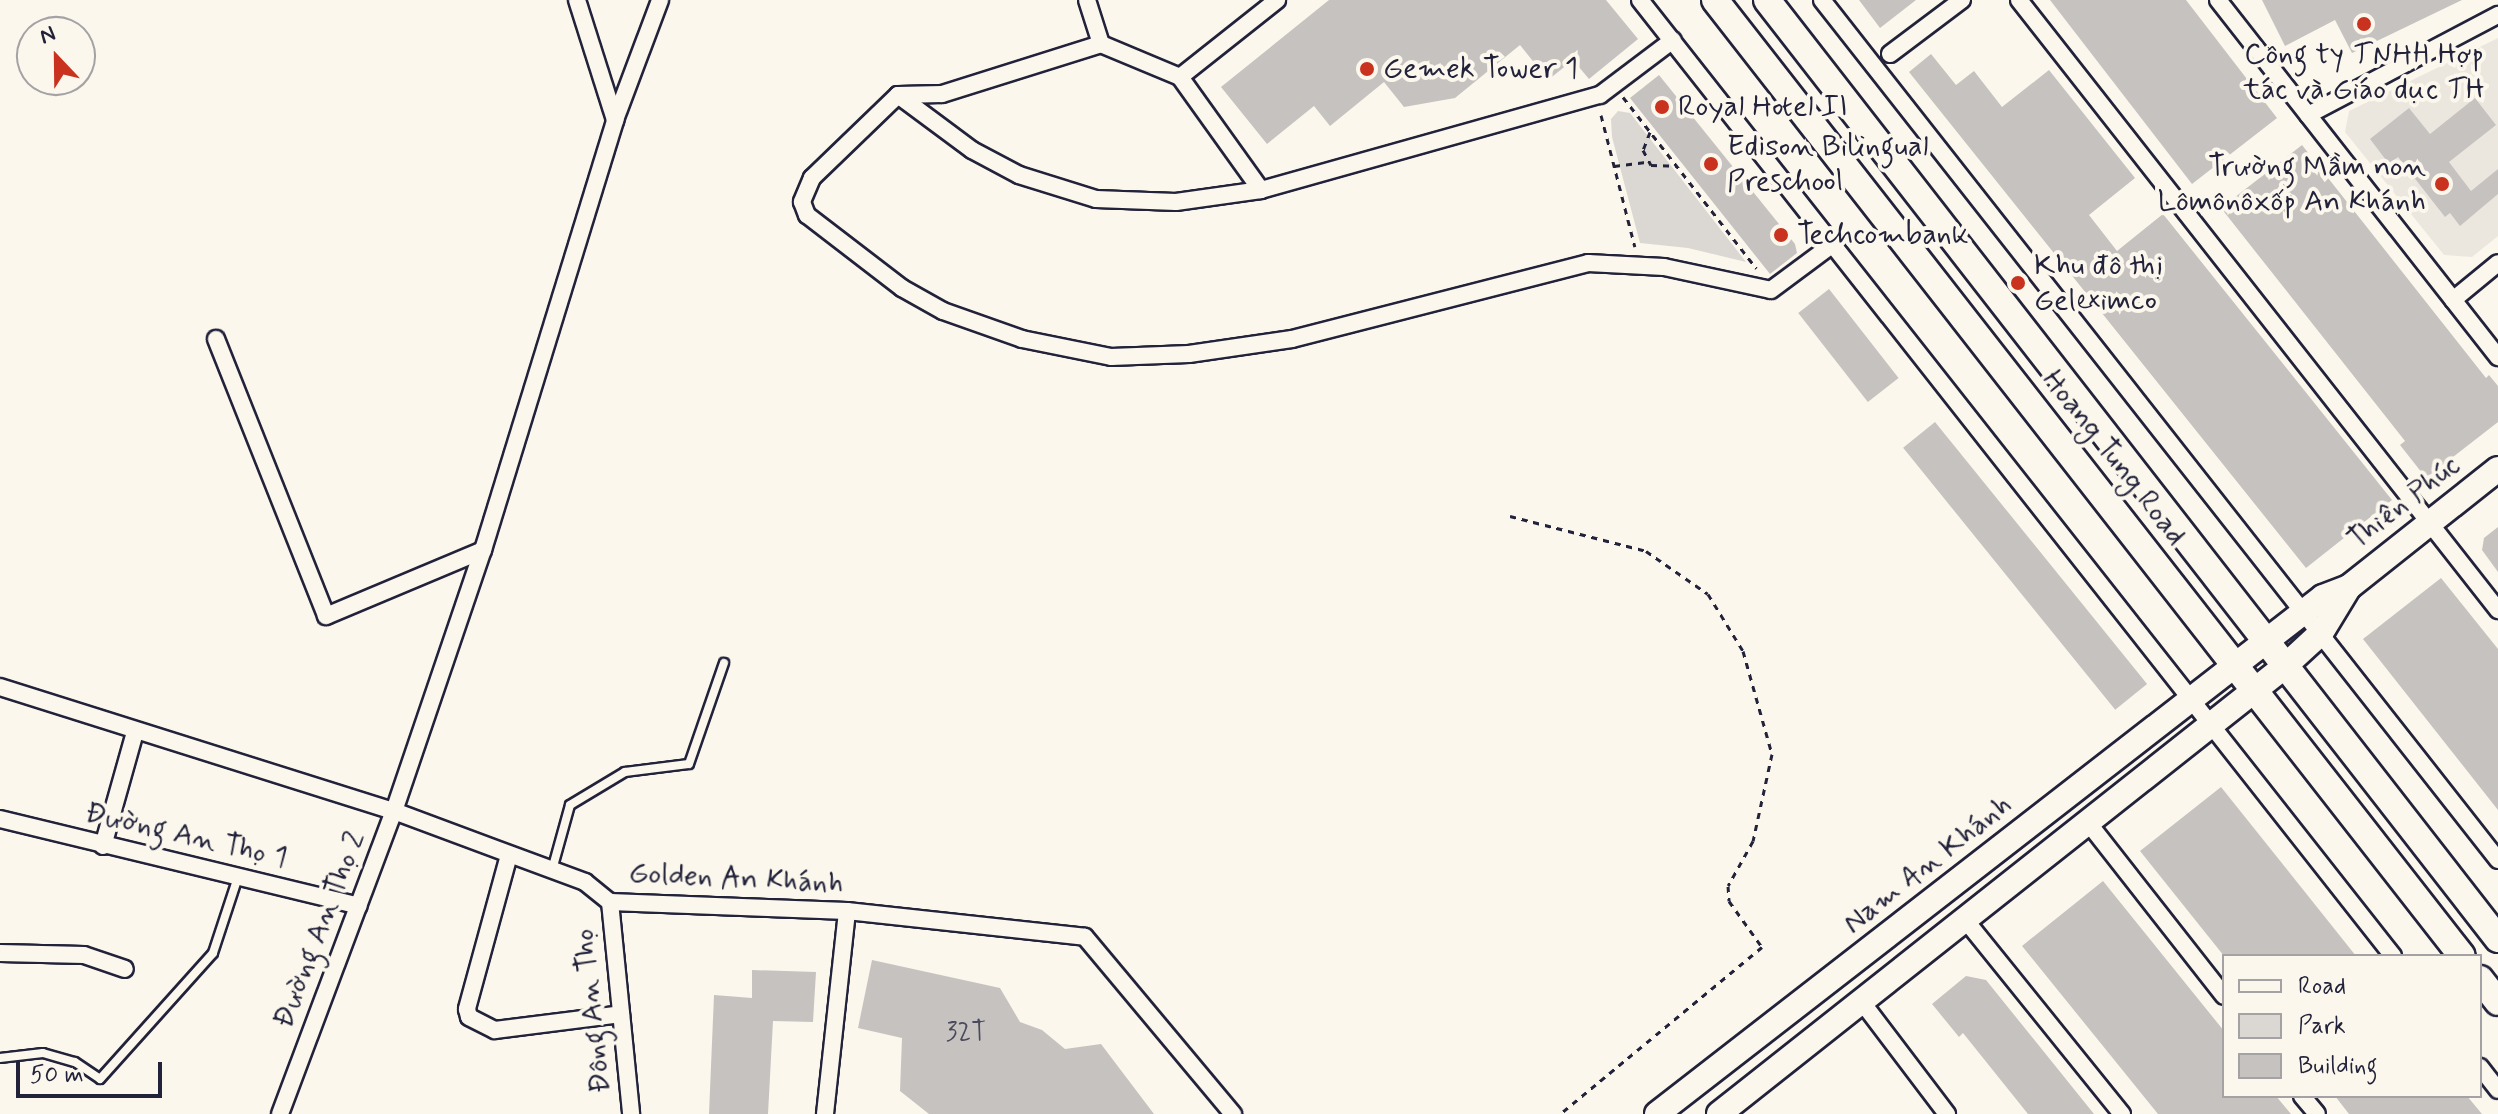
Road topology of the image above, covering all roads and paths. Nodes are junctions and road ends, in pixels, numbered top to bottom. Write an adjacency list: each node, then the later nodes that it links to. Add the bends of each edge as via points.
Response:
1 (577, 0): 21 (street)
2 (660, 0): 21 (street, Đường An Thọ 2)
3 (1087, 0): 14 (street)
4 (1277, 0): 16 (street)
5 (1640, 0): 13 (street)
6 (1715, 0): 45 (main road, Hoang Tung Road)
7 (1767, 0): 42 (main road, Hoang Tung Road)
8 (1822, 0): 40 (street)
9 (1962, 0): 15 (street)
10 (2019, 0): 36 (street)
11 (2218, 0): 20 (street)
12 (2498, 15): 20 (street)
13 (1673, 40): 17 (street); 27 (street)
14 (1101, 44): 16 (street); 18 (street, via 942,94)
15 (1890, 54)
16 (1180, 77): 26 (street)
17 (1613, 85): 19 (street); 22 (path)
18 (898, 95): 26 (street, via 985,158 1064,191 1134,203); 29 (street, via 812,178 802,202 807,215 902,288 943,311 1022,339 1111,357 1189,354 1292,339 1547,271 1588,263)
19 (1596, 96): 24 (path); 26 (street)
20 (2308, 115): 31 (street)
21 (615, 120): 37 (street, Đường An Thọ 2)
22 (1650, 132): 23 (path, via 1643,150); 25 (path)
23 (1648, 161): 24 (path); 25 (path, via 1659,168)
24 (1614, 166): 29 (path)
25 (1676, 166): 30 (path)
26 (1261, 190)
27 (1833, 244): 30 (street); 48 (street)
28 (2498, 263): 31 (street)
29 (1640, 264): 30 (street)
30 (1773, 290)
31 (2453, 300): 33 (street)
32 (216, 339): 37 (street, via 326,616)
33 (2498, 357)
34 (2498, 469): 36 (street, Thiên Phúc)
35 (1510, 516): 84 (path, via 1646,551 1708,594 1743,651 1772,754 1753,841 1728,886 1729,901 1762,947)
36 (2430, 522): 38 (street, Thiên Phúc); 39 (street)
37 (483, 550): 51 (street, Đường An Thọ 2)
38 (2349, 587): 40 (street, Thiên Phúc); 41 (street, Thiên Phúc)
39 (2498, 610)
40 (2305, 612): 41 (street); 42 (street, Thiên Phúc)
41 (2321, 633): 44 (street, Thiên Phúc); 57 (street)
42 (2267, 643): 44 (main road, Hoang Tung Road); 45 (street, Thiên Phúc)
43 (724, 663): 58 (lane, via 689,764 625,772 570,805)
44 (2284, 667): 47 (street, Thiên Phúc); 65 (main road, Hoang Tung Road)
45 (2238, 668): 47 (main road, Hoang Tung Road); 48 (street, Nam An Khánh)
46 (0, 687): 50 (street, Golden An Khánh)
47 (2255, 690): 49 (street, Thiên Phúc); 68 (main road, Hoang Tung Road)
48 (2193, 701): 49 (street); 55 (street, Nam An Khánh)
49 (2213, 725): 53 (street, Thiên Phúc); 67 (street)
50 (135, 732): 51 (street, Golden An Khánh); 54 (street)
51 (394, 811): 56 (street, Golden An Khánh); 62 (street, Đường An Thọ 2)
52 (0, 819): 54 (street, Đường An Thọ 1)
53 (2090, 825): 60 (street); 71 (street)
54 (103, 846): 59 (street, Đường An Thọ 1)
55 (1999, 850): 60 (street); 85 (street, Nam An Khánh)
56 (509, 855): 58 (street, Golden An Khánh); 74 (street, via 469,1017 495,1030)
57 (2498, 860)
58 (551, 871): 61 (street, Golden An Khánh, via 585,882)
59 (238, 877): 62 (street, Đường An Thọ 1); 75 (lane, via 213,953 100,1079 75,1062 43,1053)
60 (2021, 879): 64 (street)
61 (610, 902): 63 (street, Golden An Khánh); 74 (street, Đông An Thọ)
62 (359, 906): 80 (street, Đường An Thọ 2)
63 (847, 911): 82 (street); 83 (street, Golden An Khánh, via 1085,937)
64 (1967, 922): 72 (street); 87 (street)
65 (2498, 939)
66 (0, 953): 69 (street, via 84,955)
67 (2391, 954)
68 (2460, 954)
69 (125, 969)
70 (2482, 982): 73 (main road)
71 (2222, 993)
72 (1862, 1002): 79 (street); 86 (street)
73 (2498, 1002)
74 (621, 1014): 81 (street, Đông An Thọ)
75 (0, 1058)
76 (2482, 1070): 77 (street)
77 (2498, 1090)
78 (2304, 1098): 88 (street)
79 (1939, 1112)
80 (280, 1114)
81 (631, 1114)
82 (825, 1114)
83 (1233, 1114)
84 (1560, 1114)
85 (1657, 1114)
86 (1719, 1114)
87 (2122, 1114)
88 (2317, 1114)

